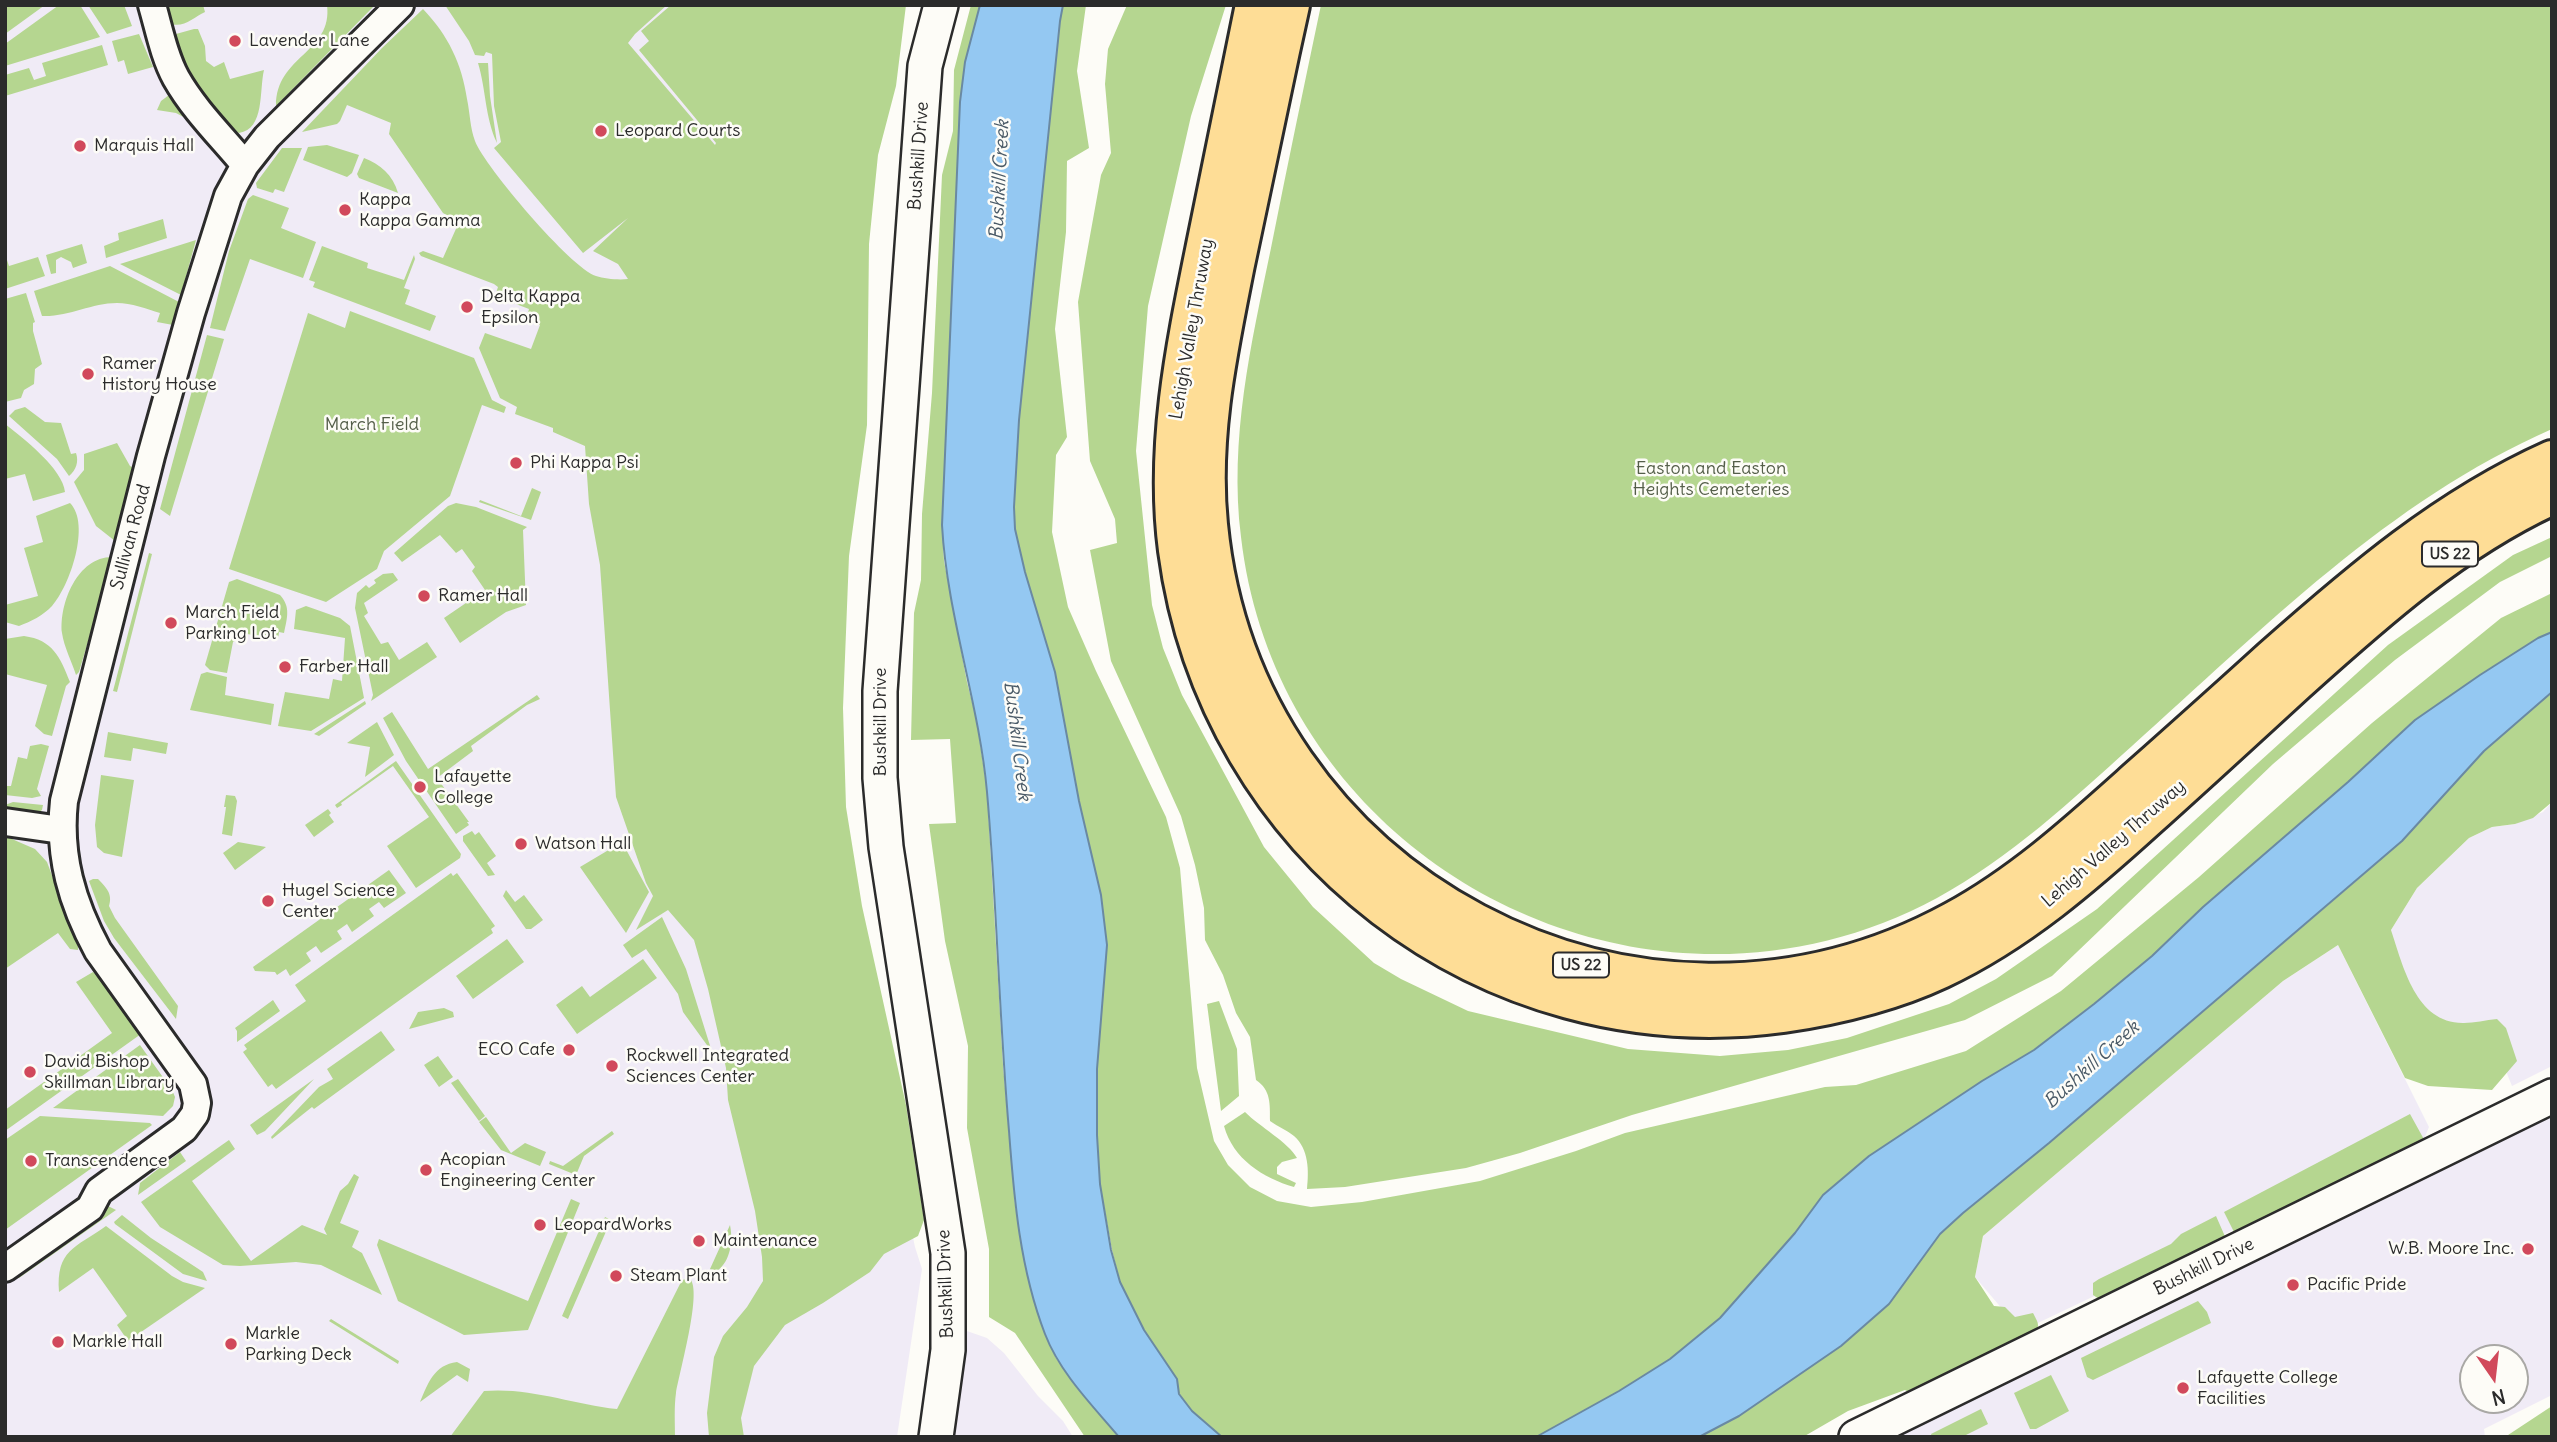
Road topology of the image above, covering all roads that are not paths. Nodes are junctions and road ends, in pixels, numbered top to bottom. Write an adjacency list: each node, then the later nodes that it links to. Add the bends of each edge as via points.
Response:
1 (152, 5): 6 (street, via 177,80)
2 (400, 5): 6 (street, Sullivan Road, via 267,137)
3 (940, 5): 15 (street, Bushkill Drive, via 925,66 880,691 886,848 948,1253 948,1350)
4 (1255, 5): 8 (highway, Lehigh Valley Thruway / US 22, via 1187,336 1175,422 1177,546 1194,629 1236,737 1259,775 1314,843 1353,882 1406,923 1509,979 1626,1011 1724,1018 1840,1003 1940,968 2006,932 2072,884 2357,627 2420,576 2487,529)
5 (1290, 5): 7 (highway, Lehigh Valley Thruway / US 22, via 1210,399 1207,513 1223,609 1268,720 1289,756 1340,820 1426,894 1522,946 1632,976 1735,982 1832,968 1925,936 1987,902 2050,857 2336,601 2404,547 2480,497)
6 (245, 165): 10 (street, Sullivan Road, via 228,196 178,357 89,696)
7 (2552, 460)
8 (2552, 495)
9 (5, 822): 10 (street)
10 (61, 830): 12 (street, Sullivan Road, via 68,879 86,928 194,1084 197,1103 184,1129)
11 (2552, 1096): 16 (street, Bushkill Drive)
12 (99, 1191): 13 (street, via 83,1191); 14 (street, via 90,1208)
13 (5, 1247)
14 (5, 1268)
15 (936, 1437)
16 (1856, 1437)

